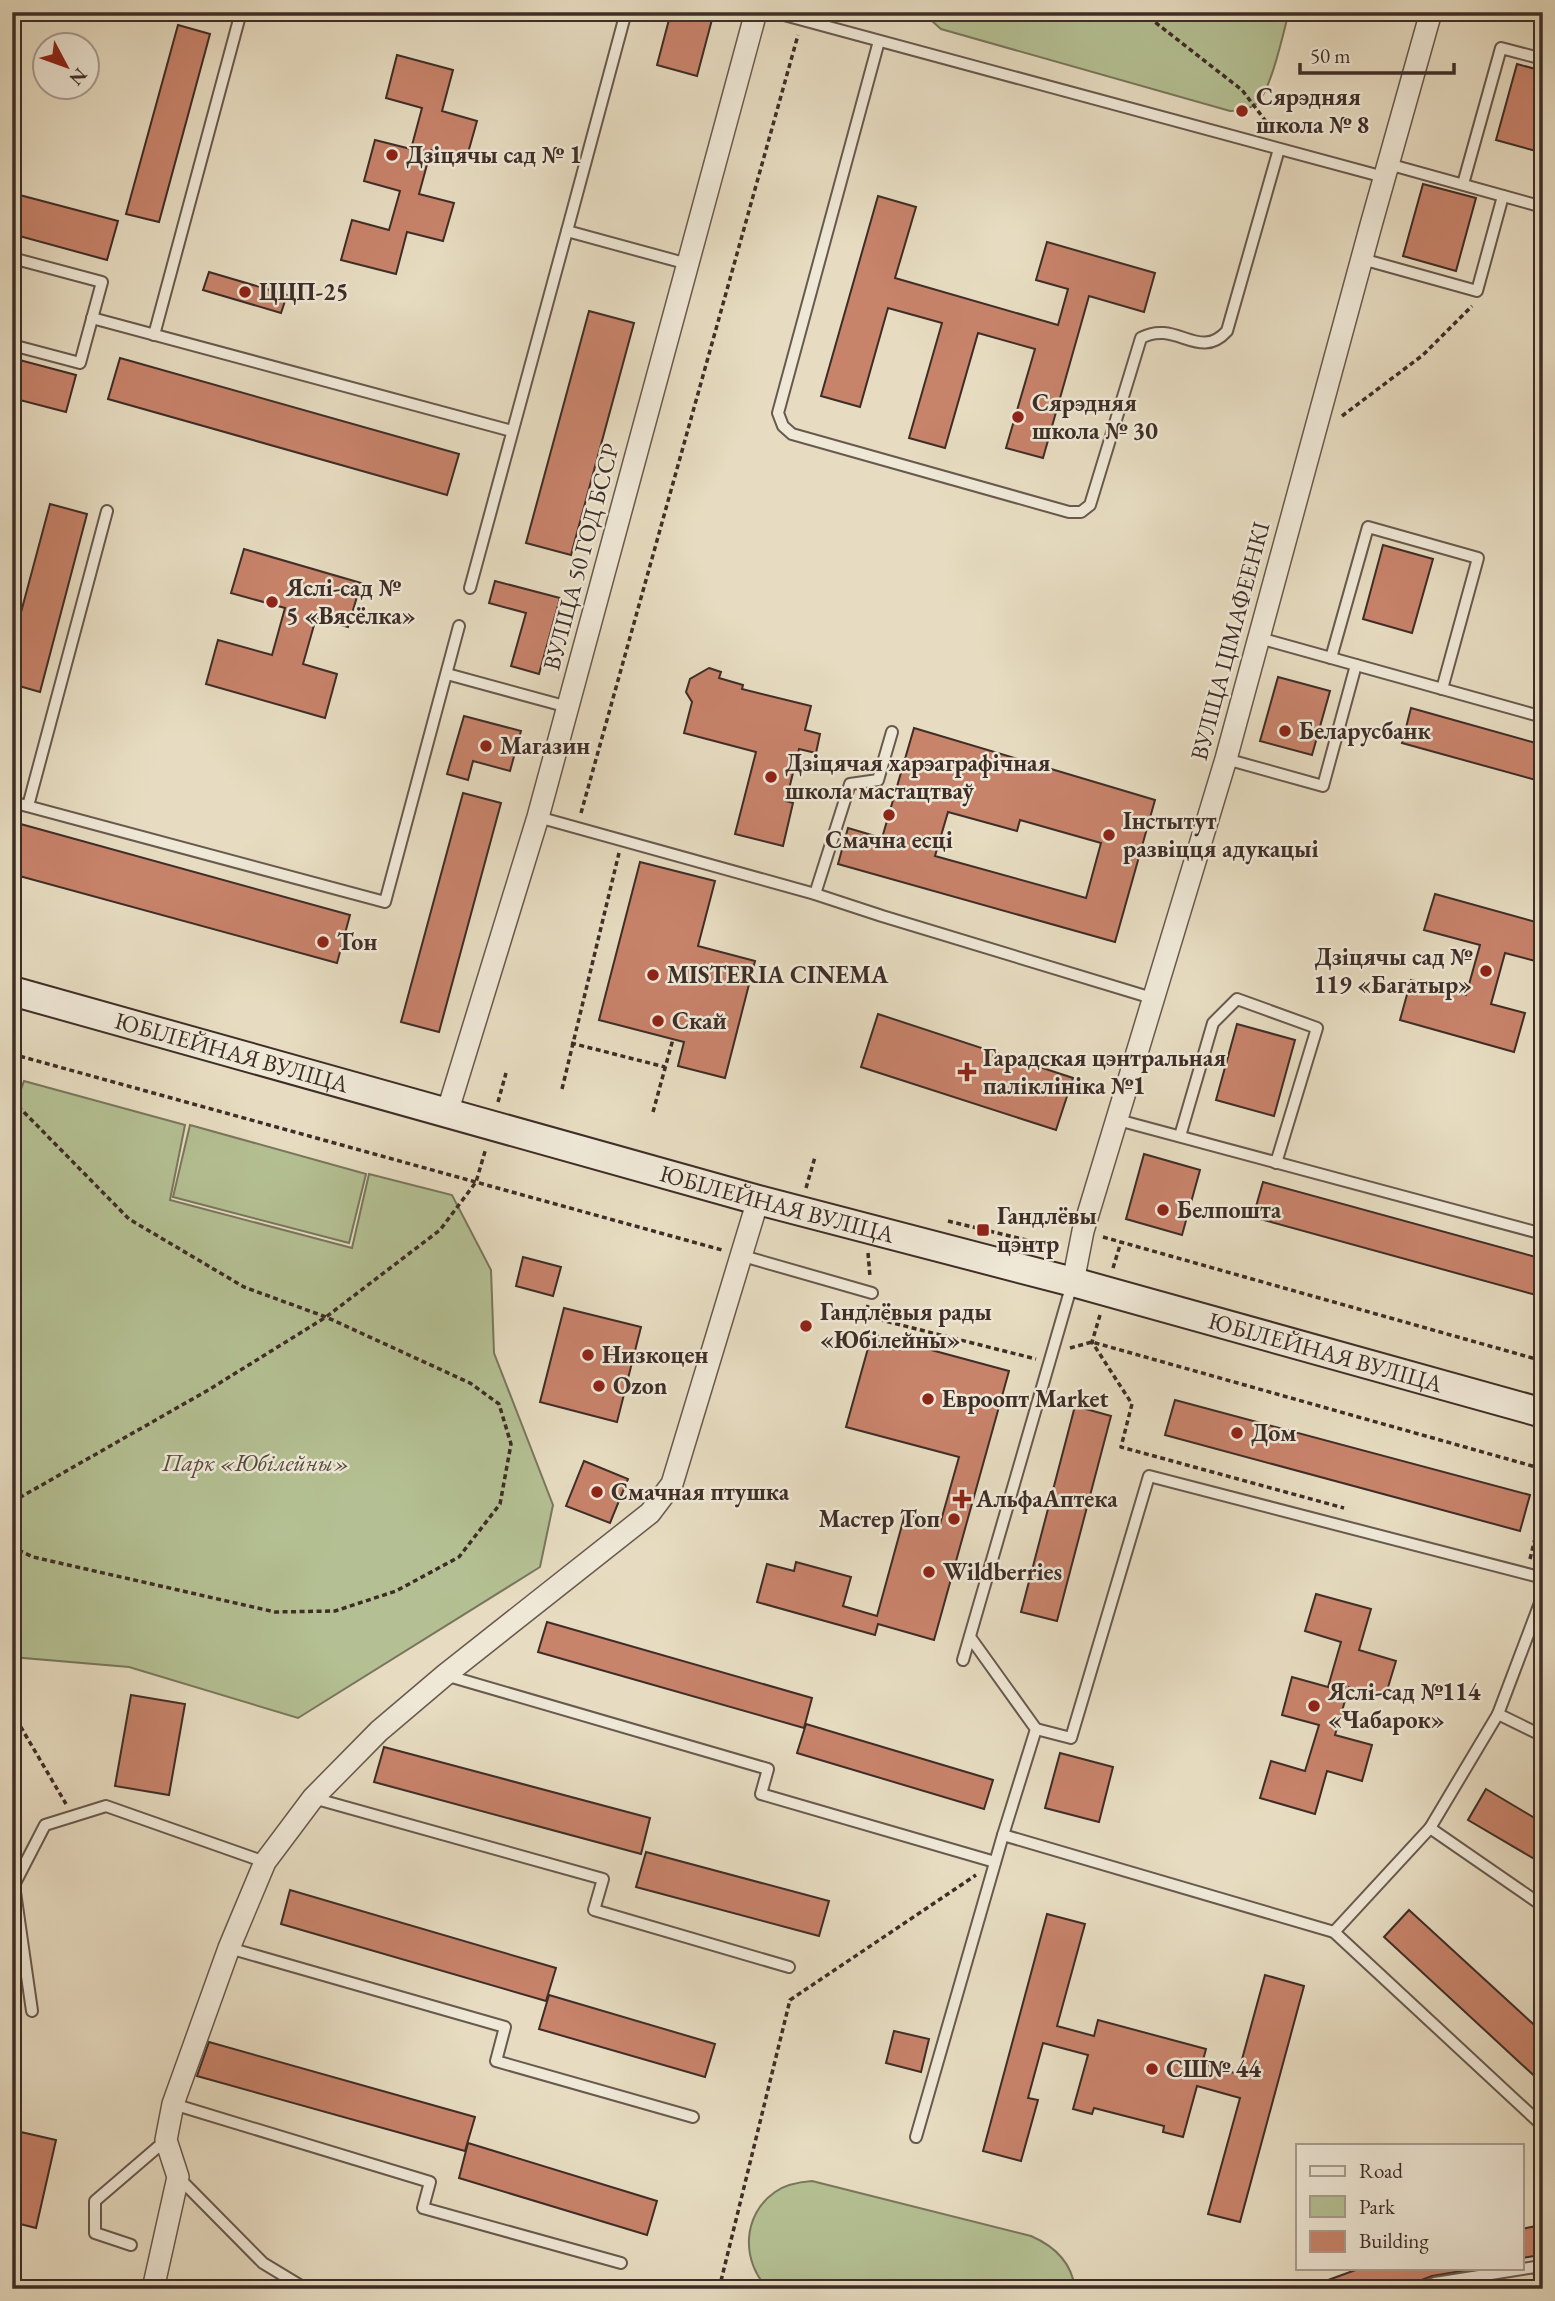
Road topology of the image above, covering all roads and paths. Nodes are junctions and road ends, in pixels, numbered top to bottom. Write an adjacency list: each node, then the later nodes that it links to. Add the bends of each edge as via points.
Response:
1 (241, 12): 21 (lane)
2 (626, 12): 15 (lane)
3 (756, 12): 18 (street, ВУЛІЦА 50 ГОД БССР)
4 (773, 12): 7 (lane)
5 (1142, 12): 10 (path, via 1242,90)
6 (1431, 12): 11 (street, ВУЛІЦА ЦІМАФЕЕНКІ)
7 (802, 20): 8 (lane); 40 (path)
8 (879, 41): 10 (lane); 10 (lane, via 778,413 783,426 792,434 1069,512 1081,512 1090,505 1141,338 1161,331 1206,344 1220,340 1227,331)
9 (1543, 59): 12 (lane, via 1501,48)
10 (1284, 150): 11 (lane)
11 (1386, 171): 12 (lane); 17 (street, ВУЛІЦА ЦІМАФЕЕНКІ)
12 (1463, 184): 13 (lane)
13 (1503, 196): 14 (lane); 17 (lane, via 1477,291)
14 (1543, 207)
15 (566, 231): 18 (lane); 24 (lane)
16 (12, 258): 20 (lane, via 102,282)
17 (1362, 259): 28 (street, ВУЛІЦА ЦІМАФЕЕНКІ)
18 (688, 264): 33 (street, ВУЛІЦА 50 ГОД БССР)
19 (1472, 306): 23 (path, via 1423,355)
20 (92, 318): 21 (lane); 22 (lane, via 80,363)
21 (154, 335): 24 (lane)
22 (12, 345)
23 (1334, 421)
24 (512, 431): 26 (lane)
25 (107, 511): 38 (lane)
26 (470, 588)
27 (459, 626): 31 (lane)
28 (1259, 638): 29 (lane); 36 (street, ВУЛІЦА ЦІМАФЕЕНКІ)
29 (1331, 658): 30 (lane); 32 (lane, via 1368,527 1478,558)
30 (1356, 665): 32 (lane); 36 (lane, via 1323,786)
31 (447, 674): 33 (lane); 38 (lane, via 385,902)
32 (1442, 689): 34 (lane)
33 (568, 707): 39 (street, ВУЛІЦА 50 ГОД БССР)
34 (1543, 717)
35 (892, 732): 42 (lane, via 878,780 850,783)
36 (1226, 759): 44 (street, ВУЛІЦА ЦІМАФЕЕНКІ)
37 (12, 802): 38 (lane)
38 (28, 806)
39 (538, 817): 40 (lane); 54 (street, ВУЛІЦА 50 ГОД БССР)
40 (577, 828): 41 (lane)
41 (622, 841): 42 (lane); 46 (path)
42 (815, 894): 44 (lane)
43 (12, 990): 54 (main road, ЮБІЛЕЙНАЯ ВУЛІЦА)
44 (1152, 998): 55 (street, ВУЛІЦА ЦІМАФЕЕНКІ)
45 (673, 1039): 48 (path)
46 (571, 1043): 48 (path); 50 (path)
47 (12, 1054): 60 (path)
48 (665, 1067): 53 (path)
49 (506, 1073): 52 (path)
50 (562, 1088)
51 (12, 1100): 76 (path, via 129,1219 244,1287)
52 (498, 1102)
53 (653, 1112)
54 (447, 1113): 63 (main road, ЮБІЛЕЙНАЯ ВУЛІЦА)
55 (1118, 1120): 56 (lane); 73 (street, ВУЛІЦА ЦІМАФЕЕНКІ, via 1083,1231)
56 (1180, 1136): 59 (lane); 59 (lane, via 1213,1023 1237,999 1317,1028)
57 (487, 1144): 60 (path)
58 (815, 1157): 62 (path)
59 (1276, 1163): 66 (lane)
60 (476, 1182): 71 (path); 76 (path, via 440,1230)
61 (12, 1186): 67 (path, via 18,1192)
62 (805, 1191)
63 (758, 1200): 71 (street); 73 (main road, ЮБІЛЕЙНАЯ ВУЛІЦА)
64 (948, 1221): 69 (path)
65 (1094, 1234): 68 (path)
66 (1543, 1234)
67 (12, 1235)
68 (1121, 1242): 72 (path); 79 (path)
69 (1051, 1246)
70 (868, 1253): 74 (path)
71 (743, 1256): 74 (lane); 91 (street, via 672,1484 650,1513)
72 (1113, 1269)
73 (1073, 1282): 78 (lane); 80 (main road, ЮБІЛЕЙНАЯ ВУЛІЦА)
74 (872, 1293): 78 (path, via 864,1316 1033,1360)
75 (1100, 1313): 77 (path)
76 (326, 1317): 82 (path); 85 (path, via 470,1383 499,1404 511,1444 500,1504 459,1557 396,1591 335,1611 275,1612 33,1557)
77 (1092, 1342): 78 (path); 81 (path); 84 (path, via 1132,1404 1121,1447)
78 (1052, 1354): 89 (lane)
79 (1543, 1361)
80 (1543, 1413)
81 (1543, 1469)
82 (12, 1502)
83 (1543, 1506): 86 (path)
84 (1345, 1509)
85 (12, 1547)
86 (1530, 1559)
87 (1543, 1578): 94 (lane, via 1149,1476 1071,1738)
88 (1543, 1595): 93 (lane)
89 (970, 1637): 90 (lane); 94 (lane)
90 (963, 1660)
91 (444, 1675): 96 (street, via 379,1731); 101 (lane, via 768,1769 761,1794)
92 (12, 1712): 97 (path)
93 (1498, 1714): 95 (lane); 98 (lane)
94 (1036, 1729): 99 (lane)
95 (1543, 1736)
96 (313, 1798): 100 (street); 106 (lane, via 603,1879 594,1910)
97 (73, 1816): 100 (lane, via 106,1806); 102 (lane, via 44,1825)
98 (1430, 1828): 103 (lane); 104 (lane)
99 (1003, 1835): 101 (lane); 104 (lane)
100 (265, 1862): 105 (street)
101 (995, 1862): 111 (lane); 123 (path, via 790,2000)
102 (13, 1885): 107 (lane)
103 (1543, 1906)
104 (1334, 1932): 110 (lane)
105 (229, 1948): 108 (street); 109 (lane, via 505,2027 496,2061)
106 (789, 1967)
107 (32, 2011)
108 (173, 2104): 112 (street); 115 (lane, via 430,2182 423,2208)
109 (693, 2117)
110 (1543, 2126)
111 (916, 2137)
112 (166, 2140): 113 (street); 114 (lane, via 94,2202 95,2233)
113 (178, 2177): 119 (street); 120 (lane, via 263,2263)
114 (131, 2245)
115 (621, 2263)
116 (1524, 2269): 118 (lane, via 1535,2267)
117 (1516, 2270): 124 (lane)
118 (1543, 2276)
119 (153, 2289)
120 (306, 2289)
121 (449, 2289): 122 (lane)
122 (471, 2289)
123 (719, 2289)
124 (1419, 2289)

